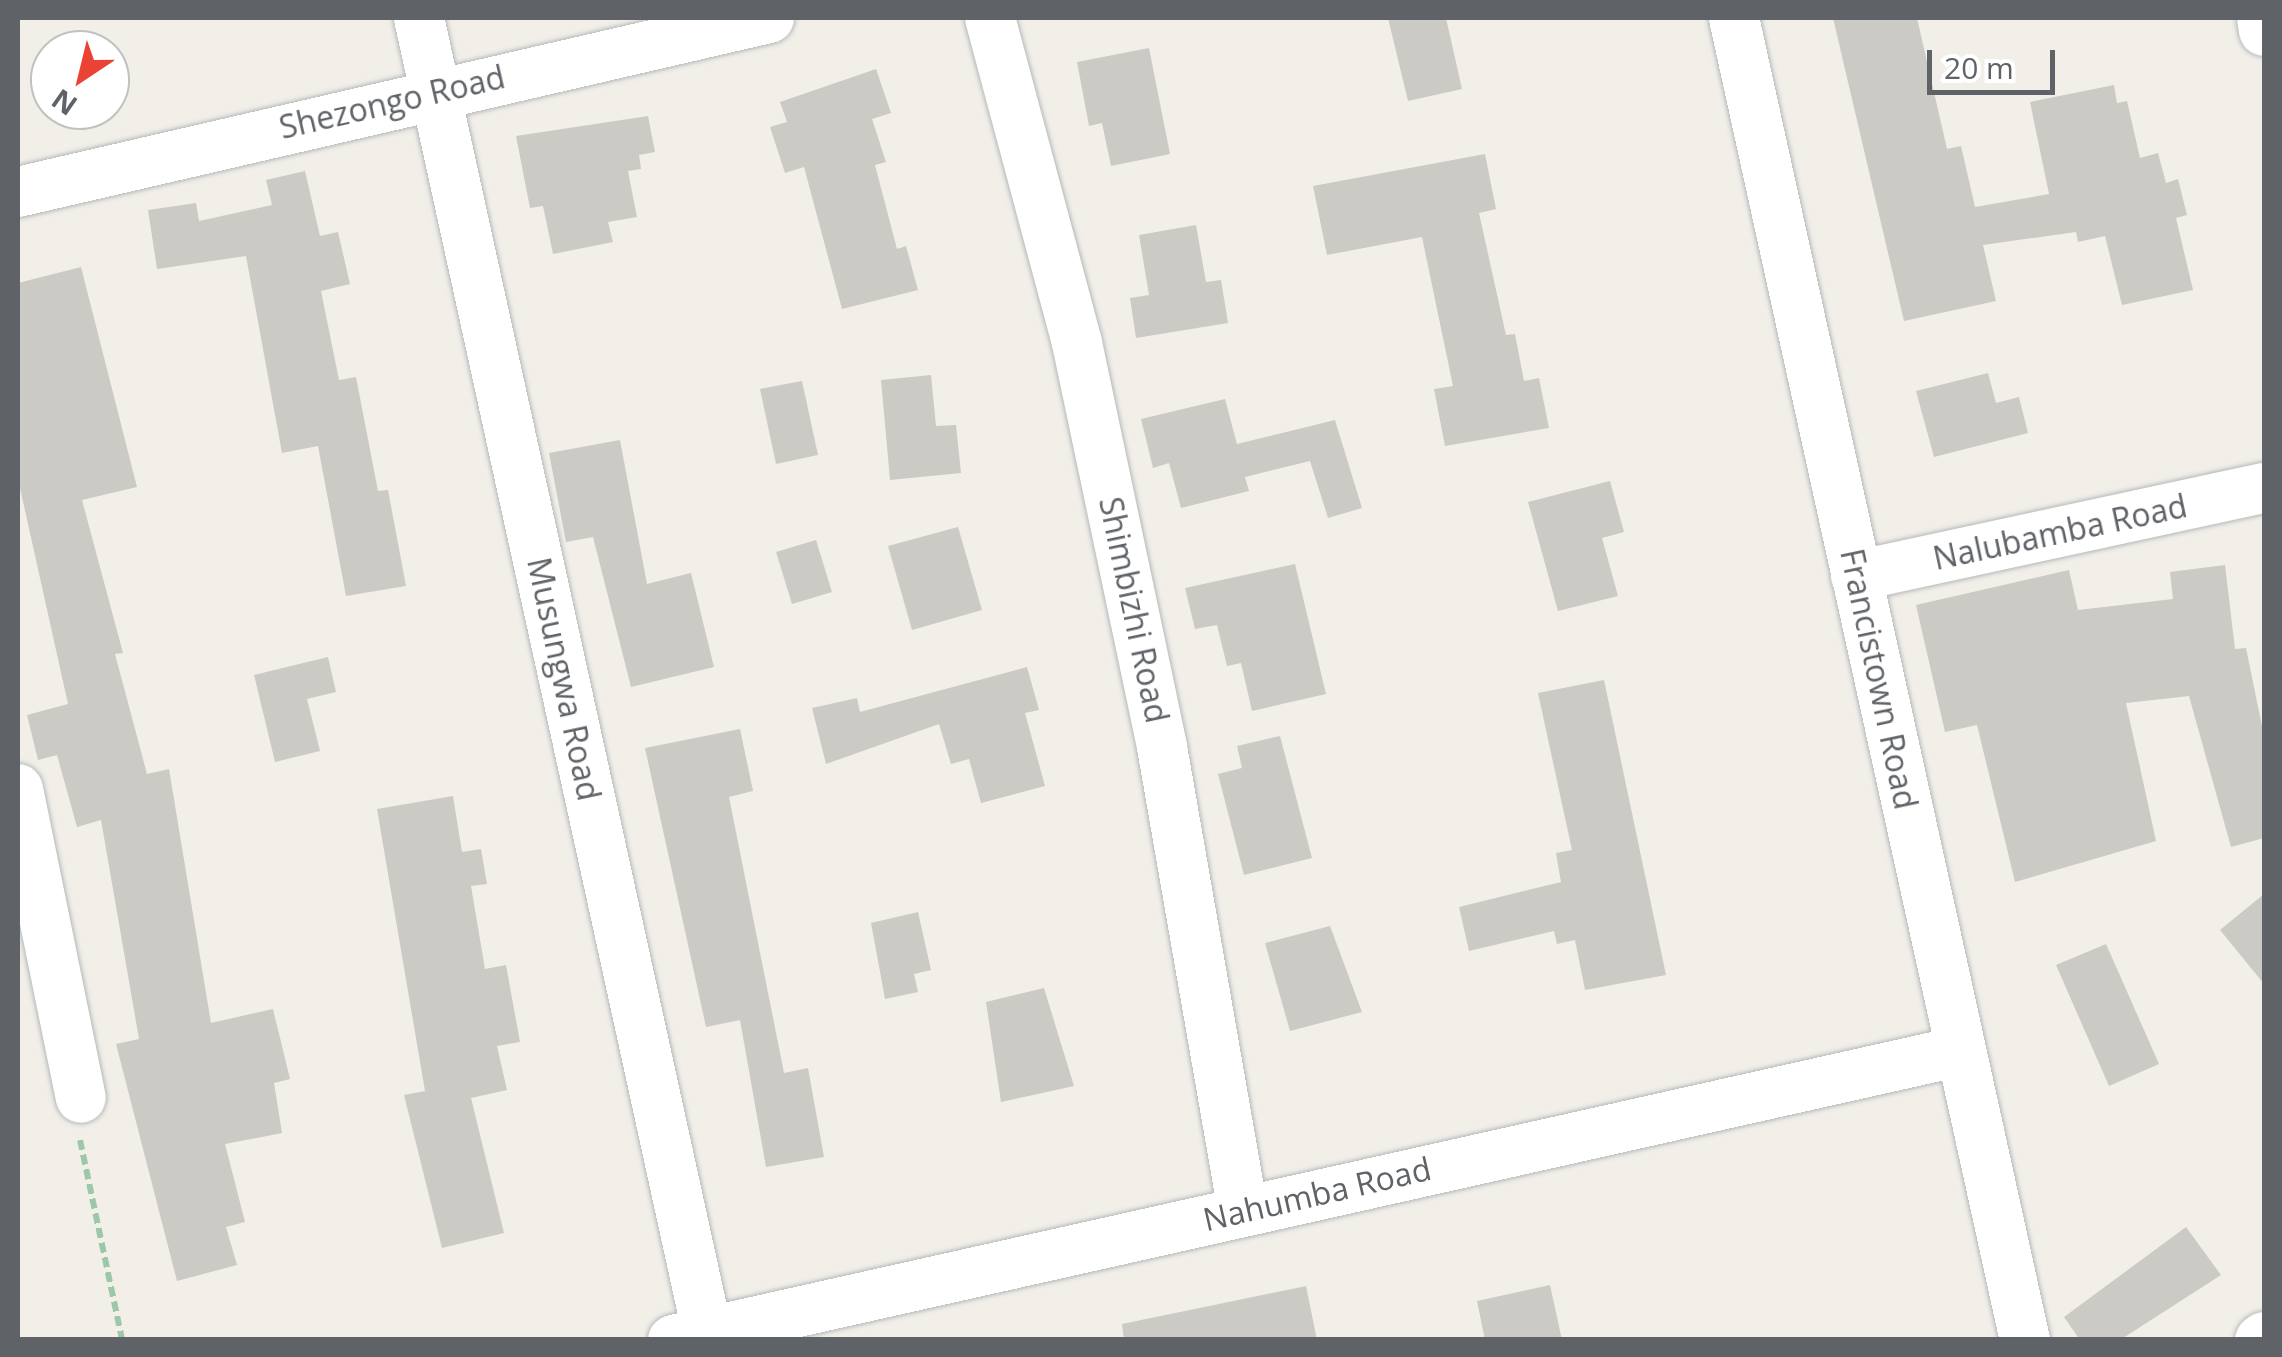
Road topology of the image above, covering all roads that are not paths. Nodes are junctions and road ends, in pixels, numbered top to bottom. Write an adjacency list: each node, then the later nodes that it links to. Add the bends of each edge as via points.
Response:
1 (419, 18): 7 (street, Musungwa Road)
2 (769, 18): 7 (street, Shezongo Road)
3 (1734, 18): 10 (street, Francistown Road)
4 (2262, 18): 6 (street)
5 (1006, 21): 14 (street, Shimbizhi Road, via 1162,747)
6 (2264, 31)
7 (435, 90): 8 (street, Shezongo Road); 15 (street, Musungwa Road)
8 (18, 192)
9 (2264, 488): 10 (street, Nalubamba Road)
10 (1856, 576): 12 (street, Francistown Road)
11 (18, 789): 13 (street)
12 (1961, 1051): 14 (street, Nahumba Road); 16 (street, Francistown Road)
13 (81, 1098)
14 (1243, 1210): 15 (street, Nahumba Road)
15 (696, 1337)
16 (2025, 1340)

